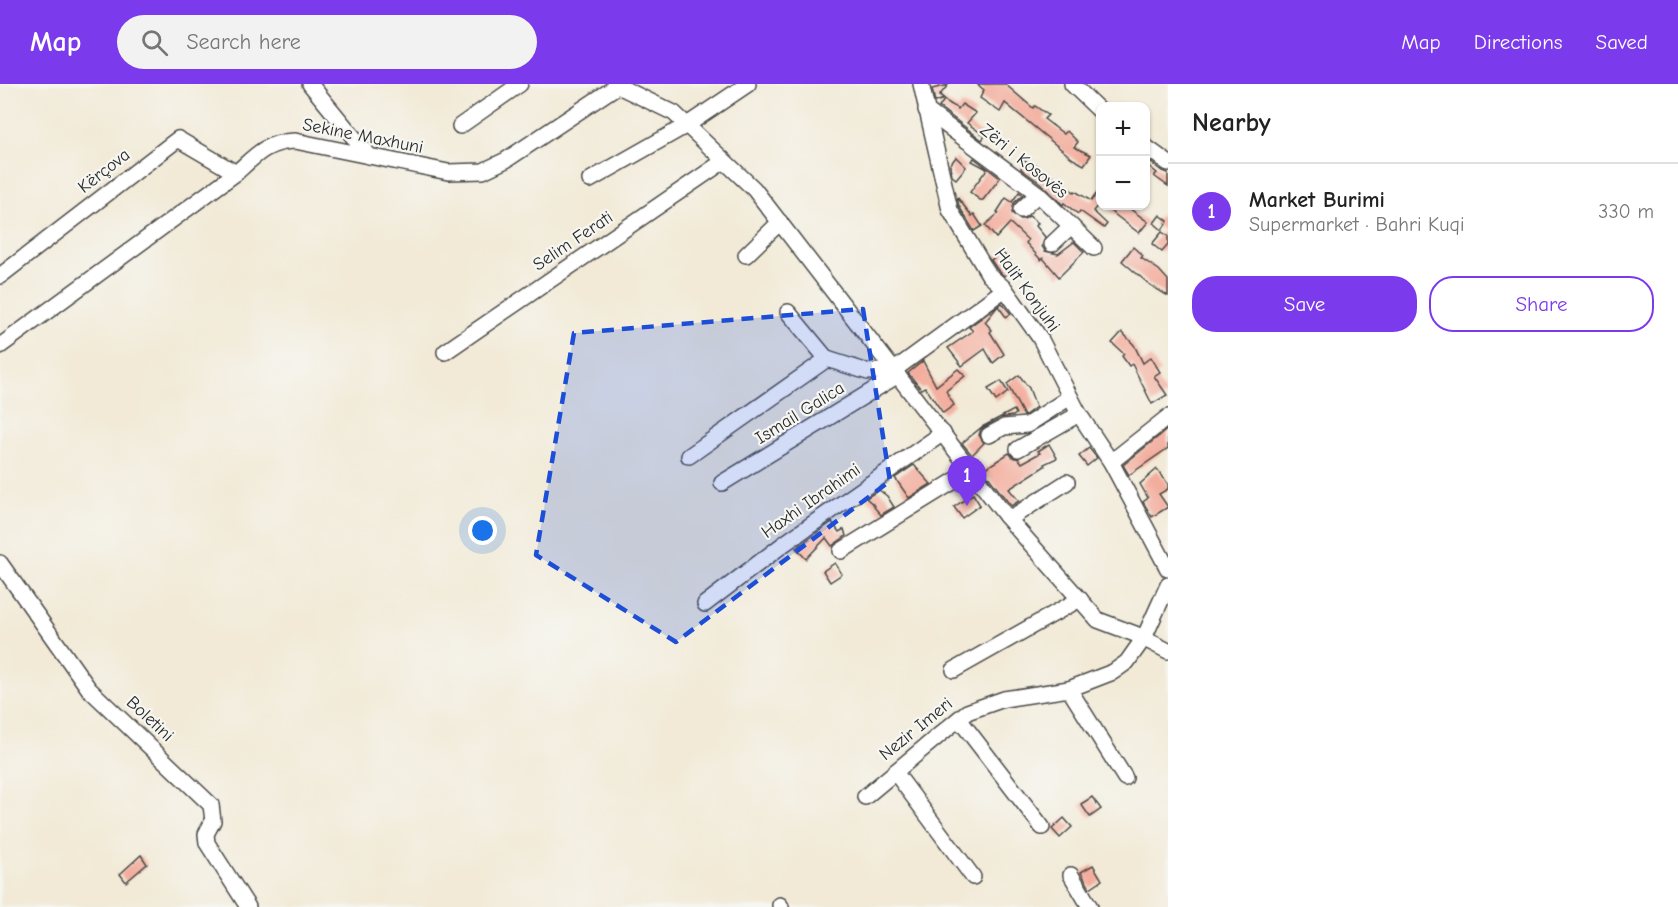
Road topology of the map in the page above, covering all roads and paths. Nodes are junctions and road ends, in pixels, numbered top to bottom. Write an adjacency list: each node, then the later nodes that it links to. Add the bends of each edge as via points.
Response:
1 (309, 84): 12 (street)
2 (520, 84): 10 (street)
3 (748, 84): 9 (street)
4 (921, 84): 8 (street, Halit Konjuhi)
5 (1072, 84): 7 (street)
6 (615, 85): 9 (street, via 674,113); 12 (street, Sekine Maxhuni, via 506,160 483,171 448,172)
7 (1096, 106)
8 (926, 110): 17 (street, Zëri i Kosovës); 25 (street, Halit Konjuhi, via 950,210 989,274)
9 (687, 125): 14 (street); 16 (street)
10 (460, 126)
11 (1150, 149): 13 (street)
12 (369, 156): 15 (street, Sekine Maxhuni, via 295,141 279,142)
13 (1167, 159)
14 (724, 161): 19 (street, via 754,189); 28 (street, Selim Ferati)
15 (236, 173): 24 (street, Kërçova, via 178,139); 27 (street, Sekine Maxhuni)
16 (590, 180)
17 (1039, 195): 18 (street); 20 (street, Zëri i Kosovës)
18 (1022, 211)
19 (780, 222): 23 (street); 30 (street)
20 (1071, 226): 21 (street); 22 (street, Zëri i Kosovës)
21 (1052, 244)
22 (1094, 248)
23 (746, 255)
24 (0, 276)
25 (1005, 289): 30 (street, Ismail Galica); 31 (street, Halit Konjuhi, via 1040,338)
26 (788, 312): 29 (street)
27 (0, 346)
28 (445, 352)
29 (827, 359): 30 (street, via 868,372); 37 (street)
30 (896, 373): 34 (street); 41 (street, Ismail Galica)
31 (1070, 397): 32 (street, Halit Konjuhi); 35 (street, via 1027,424 1004,427)
32 (1079, 414): 36 (street); 38 (street, Halit Konjuhi)
33 (1168, 417): 38 (street)
34 (943, 433): 39 (street); 48 (street, Haxhi Ibrahimi)
35 (989, 435)
36 (1017, 449)
37 (689, 456)
38 (1111, 462): 45 (street, Halit Konjuhi)
39 (972, 470): 42 (street); 43 (street)
40 (1067, 482): 42 (street, via 1014,516)
41 (722, 483)
42 (1006, 516): 47 (street)
43 (841, 551)
44 (0, 563): 60 (street, Boletini, via 89,689 211,804 213,821 206,834 207,843)
45 (1168, 569)
46 (1168, 585): 49 (street, Nezir Imeri)
47 (1080, 599): 49 (street, via 1098,620); 51 (street)
48 (705, 604)
49 (1144, 638): 50 (street); 52 (street, Nezir Imeri, via 1127,662 1113,672)
50 (1168, 651)
51 (954, 670)
52 (1069, 689): 53 (street, Nezir Imeri, via 1004,699 967,712); 55 (street)
53 (959, 719): 54 (street, Nezir Imeri); 57 (street)
54 (895, 772): 56 (street, Nezir Imeri); 59 (street)
55 (1125, 778)
56 (865, 797)
57 (1042, 827)
58 (1071, 875): 61 (street)
59 (973, 877)
60 (248, 907)
61 (1090, 907)

